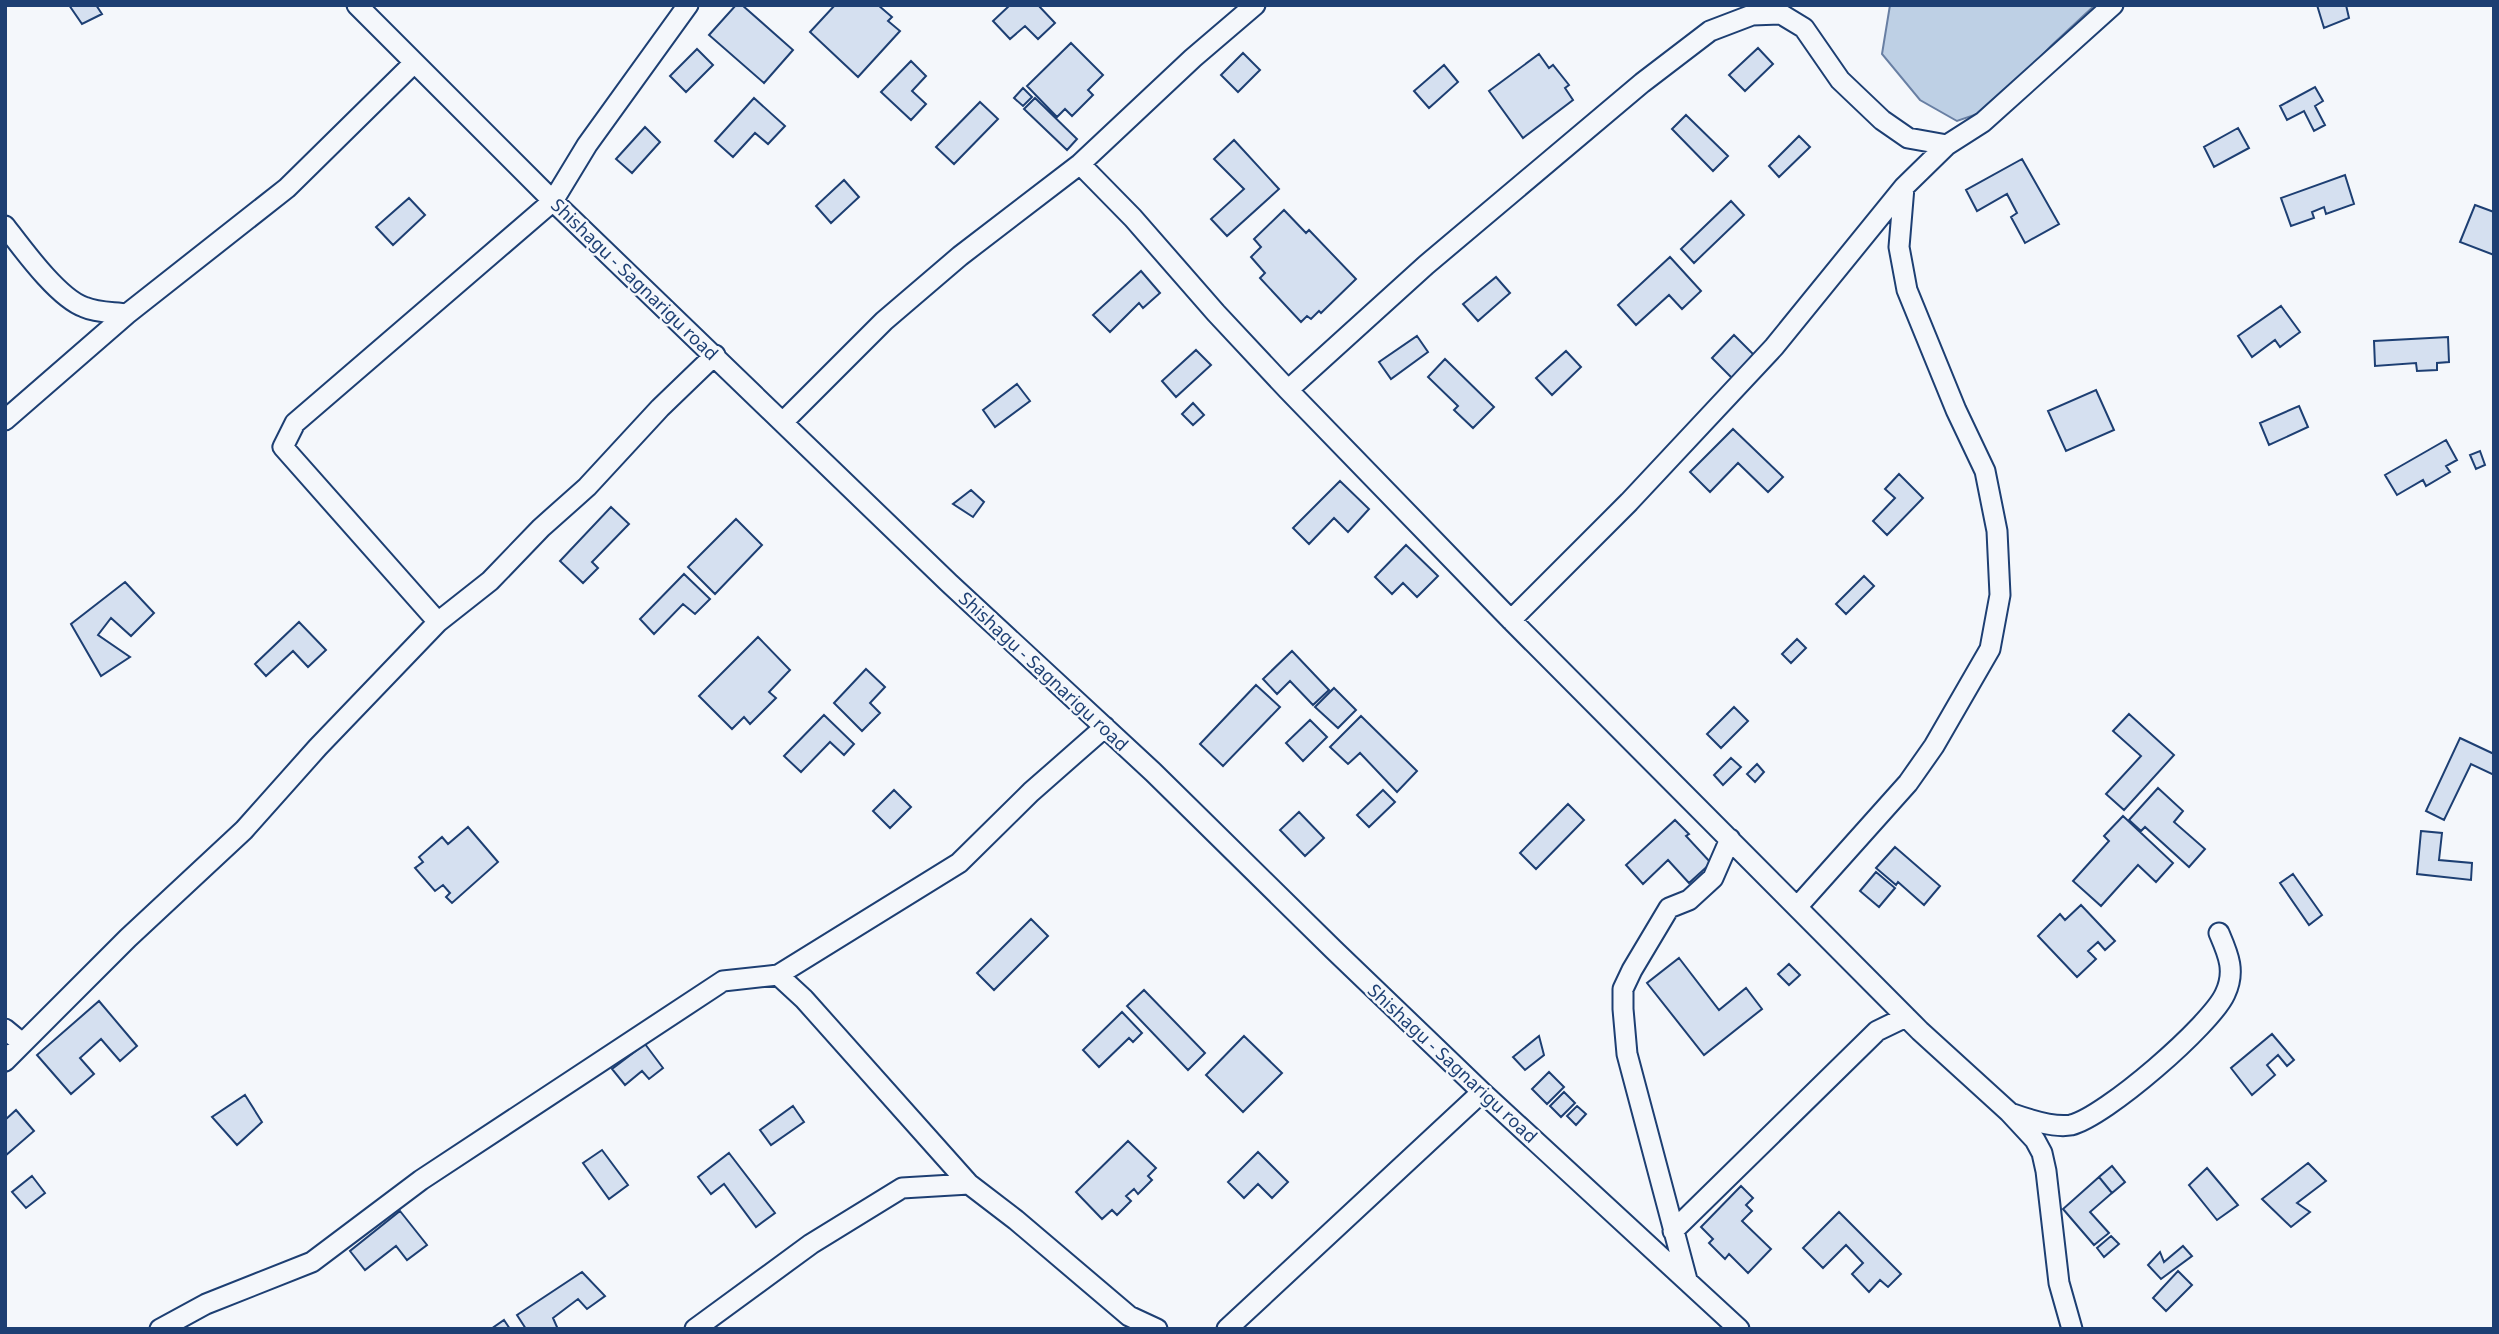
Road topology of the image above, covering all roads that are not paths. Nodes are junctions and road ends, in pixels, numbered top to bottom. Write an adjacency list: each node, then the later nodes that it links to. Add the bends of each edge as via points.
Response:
1 (357, 5): 5 (street, Shishagu - Sagnarigu road)
2 (688, 5): 9 (street, via 587,145)
3 (1255, 5): 7 (street)
4 (2113, 5): 6 (street, via 1983,122)
5 (414, 63): 9 (street, Shishagu - Sagnarigu road); 11 (street, via 287,188)
6 (1947, 145): 8 (street); 13 (street, via 1908,138 1882,120 1840,80 1804,28 1781,14 1752,15 1710,31 1642,83 1426,265)
7 (1080, 164): 13 (street); 15 (street, via 910,298)
8 (1904, 187): 16 (street, via 1774,347); 20 (street, via 1899,247 1907,290 1985,471 1997,531 2000,595 1990,649 1934,746 1908,783)
9 (553, 201): 12 (street, Shishagu - Sagnarigu road); 17 (street, via 295,423 284,447)
10 (5, 226): 11 (street, via 71,300 97,311)
11 (127, 314): 14 (street)
12 (715, 355): 15 (street, Shishagu - Sagnarigu road); 17 (street, via 490,581)
13 (1288, 390): 16 (street)
14 (5, 420)
15 (784, 421): 18 (street, Shishagu - Sagnarigu road)
16 (1511, 620): 19 (street)
17 (438, 622): 25 (street, via 244,830)
18 (1105, 727): 22 (street, via 959,863); 27 (street, Shishagu - Sagnarigu road)
19 (1730, 839): 20 (street); 30 (street, via 1713,878 1689,900 1669,908 1623,989 1627,1054)
20 (1798, 906): 23 (street)
21 (2219, 933): 28 (street, via 2231,960 2225,996 2173,1053 2138,1083 2108,1107 2069,1125 2032,1121)
22 (778, 975): 29 (street); 32 (street, via 723,981 421,1180 312,1262 206,1304)
23 (1906, 1017): 28 (street); 30 (street, via 1877,1031)
24 (5, 1029): 25 (street)
25 (22, 1043): 26 (street)
26 (5, 1062)
27 (1482, 1093): 31 (street, Shishagu - Sagnarigu road); 35 (street)
28 (2009, 1112): 37 (street, via 2042,1153 2059,1283)
29 (969, 1184): 33 (street, via 902,1188 811,1244); 34 (street, via 1129,1316)
30 (1673, 1231): 31 (street)
31 (1687, 1281): 36 (street, Shishagu - Sagnarigu road)
32 (160, 1329)
33 (695, 1329)
34 (1157, 1329)
35 (1227, 1329)
36 (1739, 1329)
37 (2072, 1329)

